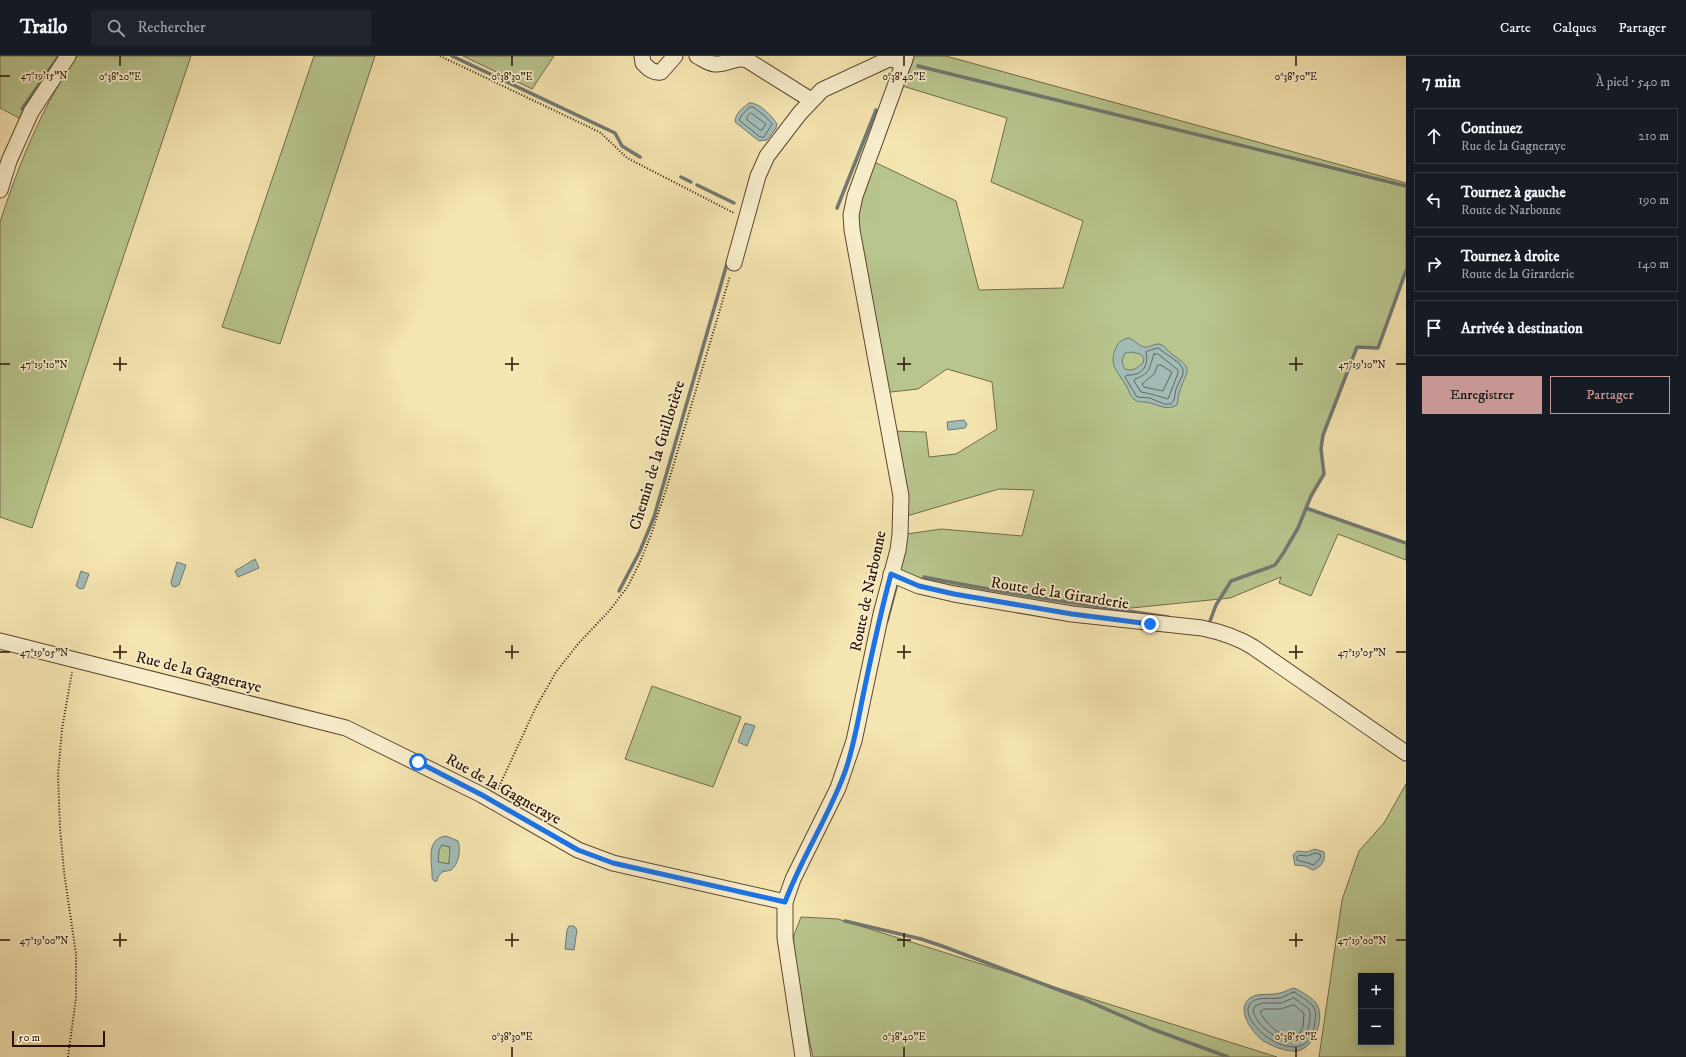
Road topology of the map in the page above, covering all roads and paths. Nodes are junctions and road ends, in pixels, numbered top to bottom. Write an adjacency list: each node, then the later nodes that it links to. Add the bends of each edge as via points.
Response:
1 (68, 56): 8 (street, via 31,112)
2 (440, 56): 9 (path, via 589,127 606,137 635,162)
3 (642, 56): 4 (street, via 643,63 651,71 656,72 661,72)
4 (675, 56)
5 (697, 56): 7 (street, via 716,64 742,58)
6 (905, 59): 7 (street, via 881,62 822,90); 11 (street, Route de Narbonne, via 855,196 851,215 901,496 898,550)
7 (811, 100): 9 (street, via 767,156 758,176)
8 (0, 190)
9 (746, 219): 10 (street)
10 (734, 263): 15 (path, Chemin de la Guillotière, via 666,490 640,562 628,586 610,610 556,672 535,709)
11 (891, 574): 14 (street, Route de la Girarderie, via 919,586 954,594 1072,614 1220,632 1253,647); 16 (street, Route de Narbonne, via 846,770 793,879)
12 (0, 641): 13 (street, Rue de la Gagneraye)
13 (75, 659): 15 (street, Rue de la Gagneraye, via 346,728); 17 (path, via 62,729 58,774 64,872 76,954 76,998)
14 (1406, 753)
15 (492, 801): 16 (street, Rue de la Gagneraye, via 578,850 613,863)
16 (785, 902): 18 (street, Route de Narbonne, via 785,938)
17 (68, 1057)
18 (803, 1057)

